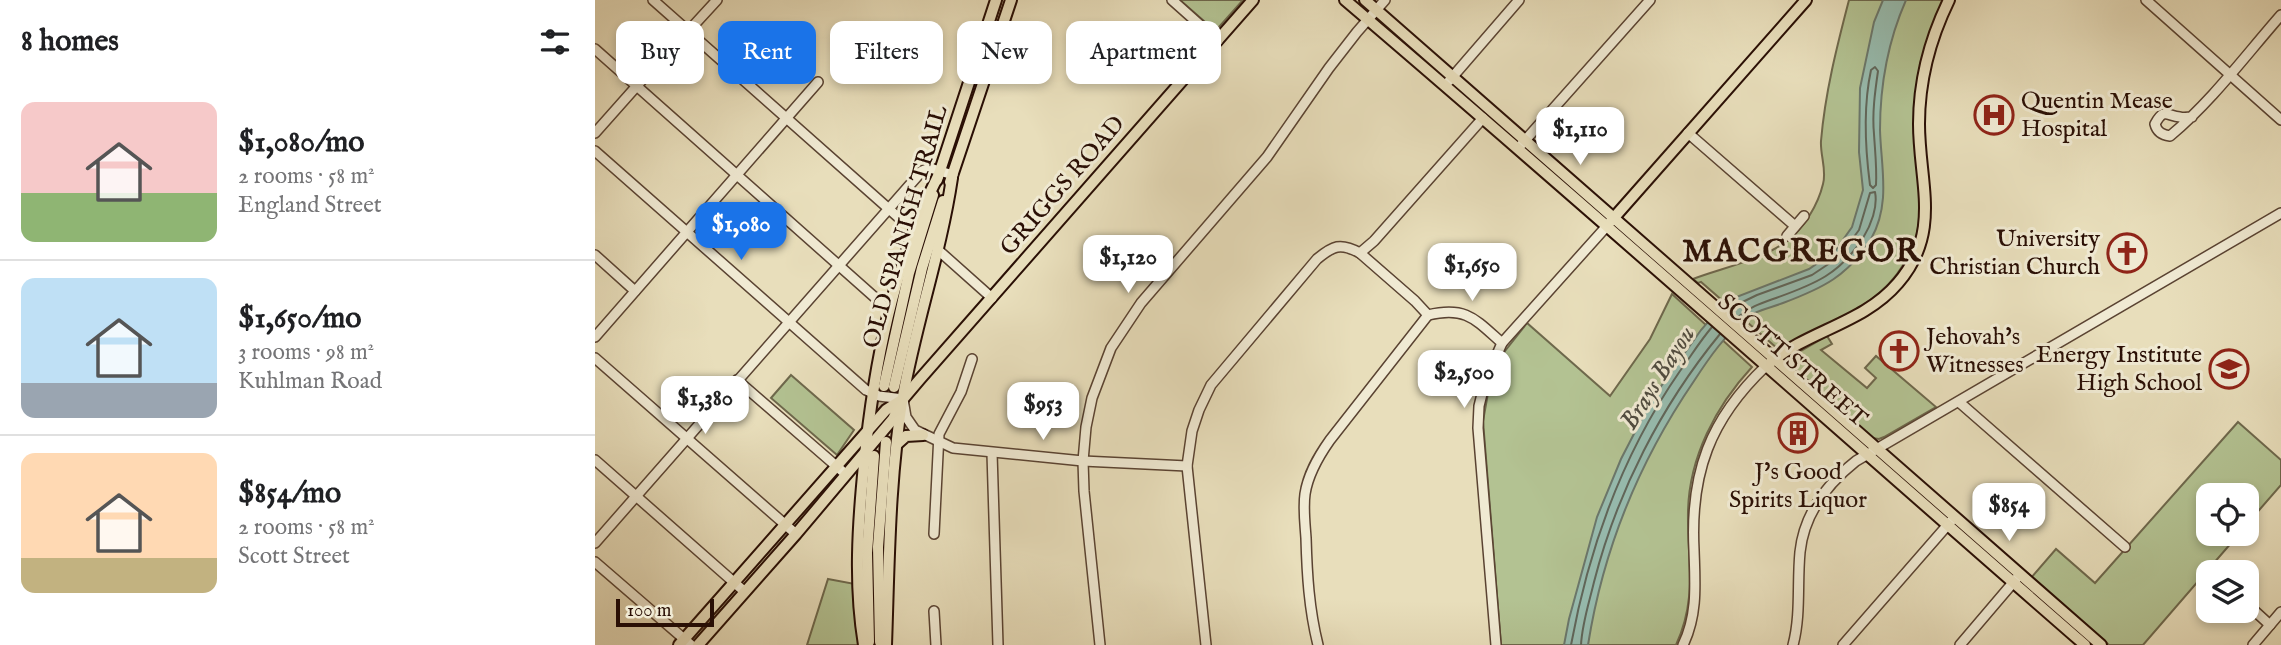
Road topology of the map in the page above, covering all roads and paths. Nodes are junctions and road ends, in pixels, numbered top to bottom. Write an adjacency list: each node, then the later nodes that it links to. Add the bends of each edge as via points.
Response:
1 (653, 0): 18 (street)
2 (717, 0): 19 (street)
3 (996, 0): 20 (main road, OLD SPANISH TRAIL)
4 (1011, 0): 21 (main road, OLD SPANISH TRAIL)
5 (1172, 0): 22 (street)
6 (1253, 0): 23 (main road, GRIGGS ROAD)
7 (1345, 0): 17 (main road, SCOTT STREET)
8 (1364, 0): 15 (main road, SCOTT STREET)
9 (1385, 0): 15 (street)
10 (1519, 0): 27 (street)
11 (1650, 0): 39 (street)
12 (1806, 0): 38 (main road)
13 (1949, 0): 67 (main road, via 1921,86 1919,126 1926,207 1919,249 1899,282 1881,300)
14 (2146, 0): 26 (street)
15 (1377, 10): 17 (street); 27 (main road, SCOTT STREET)
16 (2281, 15): 26 (street)
17 (1368, 20): 27 (main road, SCOTT STREET); 81 (street, via 1268,157 1127,321 1092,398)
18 (677, 21)
19 (697, 21)
20 (989, 21)
21 (1004, 21)
22 (1196, 21)
23 (1221, 37)
24 (704, 45): 35 (street)
25 (595, 49): 32 (street)
26 (2229, 74): 33 (street); 36 (street)
27 (1449, 81): 34 (main road, SCOTT STREET); 39 (main road, SCOTT STREET)
28 (818, 82): 35 (street)
29 (969, 84): 41 (main road, OLD SPANISH TRAIL)
30 (984, 84): 43 (main road, OLD SPANISH TRAIL)
31 (1180, 84): 59 (main road, GRIGGS ROAD)
32 (637, 85): 37 (street); 42 (street)
33 (2192, 117)
34 (1483, 118): 39 (main road, SCOTT STREET); 54 (street)
35 (787, 119): 42 (street); 44 (street)
36 (2281, 120)
37 (595, 133)
38 (1688, 133): 47 (main road); 49 (street)
39 (1522, 144): 47 (main road, SCOTT STREET); 50 (main road, SCOTT STREET)
40 (595, 152): 51 (street)
41 (940, 172): 43 (street); 43 (main road, OLD SPANISH TRAIL, via 909,273 889,386); 44 (street, via 925,169); 48 (main road)
42 (738, 176): 51 (street); 56 (street)
43 (952, 176): 53 (main road)
44 (888, 208): 48 (street); 56 (street)
45 (2281, 213): 71 (street)
46 (1804, 216): 49 (street)
47 (1614, 218): 50 (main road); 58 (main road, SCOTT STREET)
48 (916, 225): 60 (main road)
49 (1795, 226): 52 (street)
50 (1606, 227): 58 (main road, SCOTT STREET); 64 (street)
51 (688, 234): 57 (street); 62 (street)
52 (1787, 236)
53 (937, 249): 59 (street); 70 (main road)
54 (1360, 253): 61 (street); 82 (street, via 1338,246 1317,259 1211,385 1192,431)
55 (595, 256): 57 (street)
56 (839, 265): 60 (street); 62 (street)
57 (635, 291): 63 (street)
58 (1690, 293): 67 (main road, SCOTT STREET)
59 (992, 298): 70 (main road, GRIGGS ROAD)
60 (889, 310): 69 (main road)
61 (1428, 315): 64 (street, via 1455,311 1477,321); 112 (street, via 1330,440 1310,477 1305,495 1307,569)
62 (788, 323): 68 (street); 69 (street)
63 (595, 337)
64 (1502, 343): 113 (street, via 1485,382 1478,428)
65 (595, 358): 74 (street)
66 (972, 359): 75 (street)
67 (1771, 363): 77 (main road, SCOTT STREET); 114 (street, via 1723,415 1702,466 1693,517 1693,618)
68 (737, 380): 74 (street); 83 (street)
69 (873, 393): 70 (street); 72 (main road)
70 (903, 399): 72 (main road, GRIGGS ROAD); 73 (street, via 908,422); 76 (main road); 79 (main road, GRIGGS ROAD)
71 (1959, 402): 77 (street); 93 (street)
72 (867, 431): 79 (main road); 83 (main road, GRIGGS ROAD)
73 (923, 435): 75 (street); 76 (main road)
74 (685, 439): 87 (street); 89 (street)
75 (937, 442): 78 (street); 91 (street)
76 (892, 443): 106 (main road, via 878,547); 107 (main road)
77 (1873, 451): 88 (main road, SCOTT STREET); 115 (street, via 1836,477 1807,524 1800,553)
78 (992, 453): 81 (street); 109 (street)
79 (870, 454): 84 (main road, GRIGGS ROAD); 86 (main road); 105 (main road)
80 (595, 460): 87 (street)
81 (1083, 461): 82 (street); 110 (street)
82 (1187, 466): 111 (street)
83 (836, 467): 84 (street); 89 (main road, GRIGGS ROAD)
84 (846, 473): 85 (main road, GRIGGS ROAD)
85 (834, 487): 86 (main road, via 849,484); 90 (main road, GRIGGS ROAD)
86 (862, 491): 105 (main road, via 857,588)
87 (635, 496): 92 (street); 96 (street)
88 (1951, 521): 95 (main road, SCOTT STREET); 116 (street)
89 (785, 525): 90 (street); 96 (main road, GRIGGS ROAD)
90 (796, 534): 97 (main road, GRIGGS ROAD)
91 (934, 534)
92 (595, 543)
93 (2125, 547)
94 (595, 562): 103 (street)
95 (2017, 578): 102 (main road, SCOTT STREET); 117 (street)
96 (734, 582): 97 (street); 103 (main road, GRIGGS ROAD)
97 (745, 592): 104 (main road, GRIGGS ROAD)
98 (934, 611): 108 (street)
99 (2281, 612): 101 (street)
100 (2259, 615): 101 (street)
101 (2270, 625): 119 (street)
102 (2081, 640): 118 (main road, SCOTT STREET)
103 (685, 643)
104 (698, 645)
105 (867, 645)
106 (880, 645)
107 (886, 645)
108 (936, 645)
109 (998, 645)
110 (1100, 645)
111 (1206, 645)
112 (1318, 645)
113 (1496, 645)
114 (1683, 645)
115 (1793, 645)
116 (1843, 645)
117 (1960, 645)
118 (2101, 645)
119 (2253, 645)

